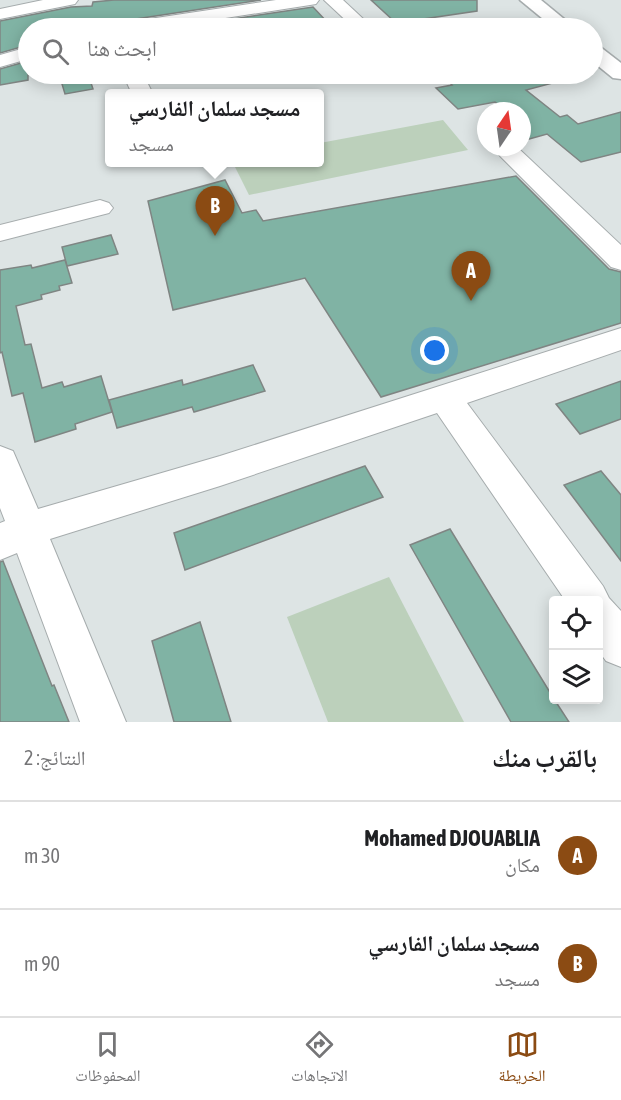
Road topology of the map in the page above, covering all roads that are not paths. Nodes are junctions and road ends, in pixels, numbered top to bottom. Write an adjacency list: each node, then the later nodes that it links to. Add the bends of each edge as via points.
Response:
1 (69, 0): 6 (street)
2 (310, 0): 5 (street)
3 (333, 0): 8 (street)
4 (529, 0): 9 (main road)
5 (281, 2): 7 (street)
6 (6, 8)
7 (162, 18)
8 (353, 18)
9 (552, 18)
10 (18, 56): 12 (street)
11 (603, 59): 13 (main road)
12 (0, 61)
13 (621, 73)
14 (512, 156): 17 (street)
15 (100, 208): 16 (street)
16 (0, 233)
17 (621, 261)
18 (621, 339): 19 (street)
19 (445, 398): 21 (street); 22 (street)
20 (0, 461): 21 (street)
21 (14, 535): 25 (street)
22 (586, 596)
23 (603, 621): 24 (street)
24 (621, 646)
25 (104, 722)

